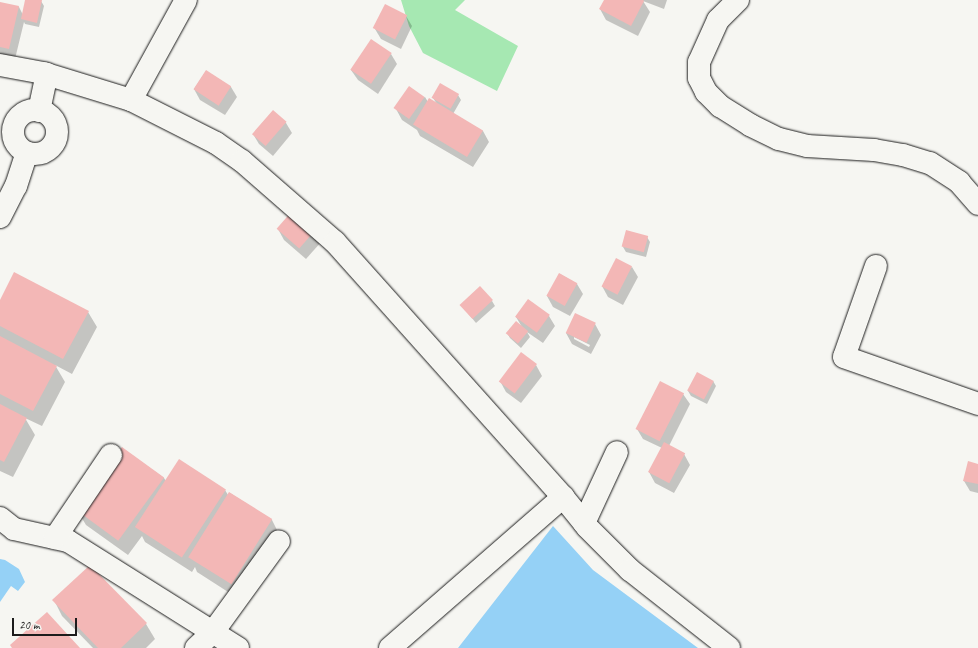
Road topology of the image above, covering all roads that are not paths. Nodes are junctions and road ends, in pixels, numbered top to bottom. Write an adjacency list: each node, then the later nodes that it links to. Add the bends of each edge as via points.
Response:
1 (186, 0): 5 (street)
2 (738, 0): 8 (street, via 718,20 699,62 699,78 706,92 720,106 779,139 807,146 874,150 930,163 959,182)
3 (0, 65): 4 (street)
4 (47, 74): 5 (street); 6 (street)
5 (132, 100): 14 (street, via 216,143 242,161 335,242)
6 (39, 111): 7 (street, via 25,113 15,123 13,130 16,144); 7 (street, via 51,118 57,131 56,138 42,153)
7 (27, 153): 9 (street, via 16,186)
8 (978, 204)
9 (0, 217)
10 (876, 266): 11 (street, via 844,357)
11 (978, 404)
12 (617, 452): 16 (street)
13 (112, 455): 17 (street)
14 (563, 497): 16 (street); 22 (street)
15 (0, 518): 17 (street, via 14,529)
16 (584, 523): 23 (street, via 630,570)
17 (55, 538): 19 (street, via 68,541)
18 (279, 541): 19 (street)
19 (213, 632): 20 (street); 21 (street)
20 (196, 648)
21 (238, 648)
22 (390, 648)
23 (729, 648)

